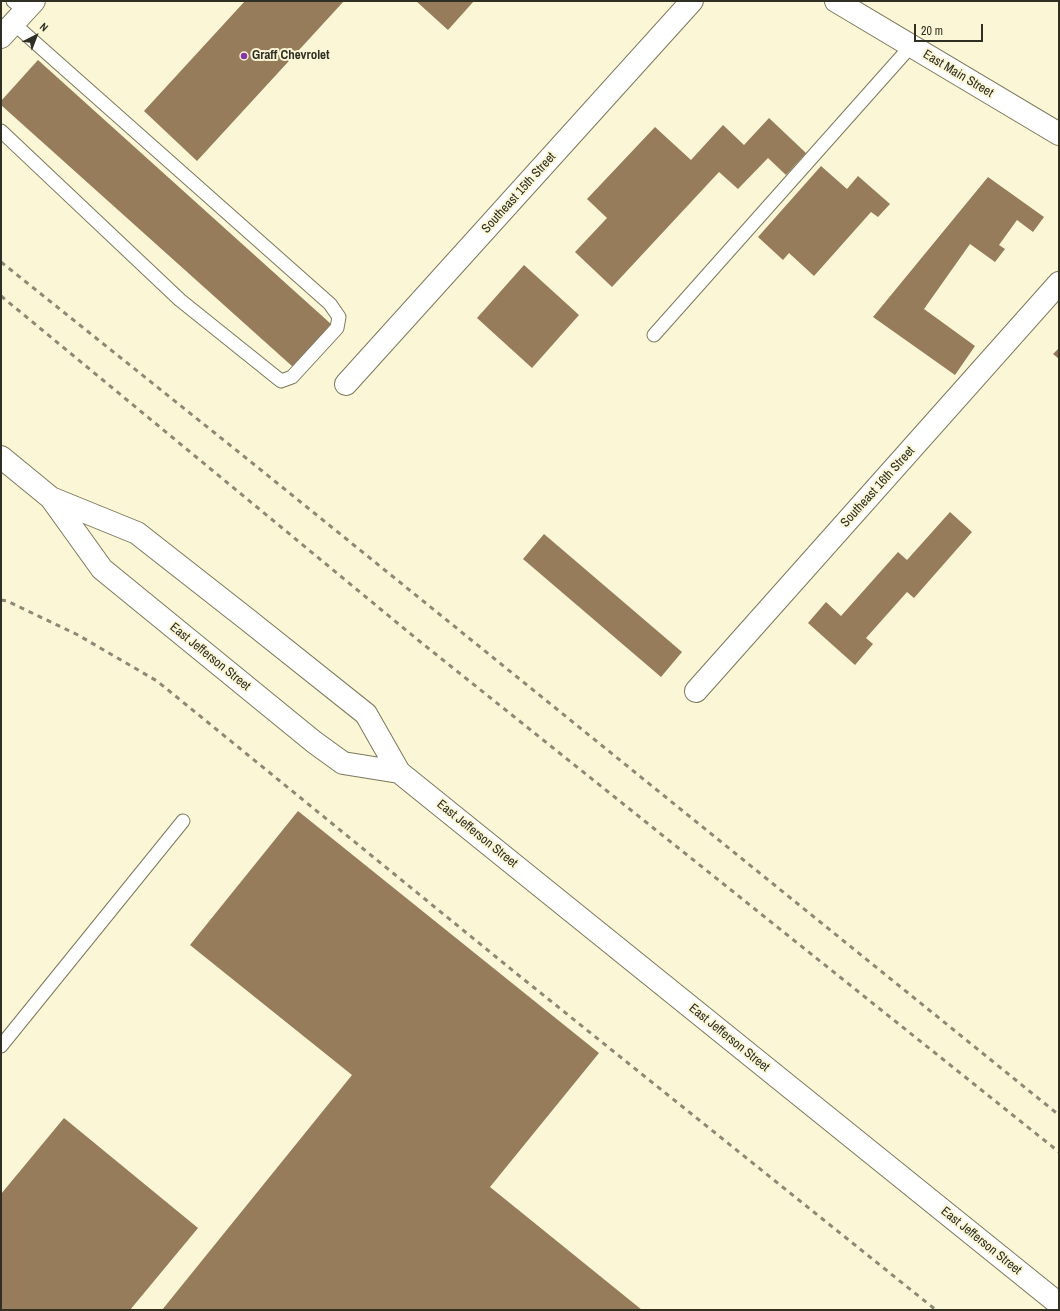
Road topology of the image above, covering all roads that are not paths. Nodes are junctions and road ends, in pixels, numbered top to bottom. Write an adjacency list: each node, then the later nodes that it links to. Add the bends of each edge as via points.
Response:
1 (692, 1): 9 (main road, Southeast 15th Street)
2 (836, 1): 4 (main road, East Main Street)
3 (17, 15): 5 (lane, via 330,304 339,317 337,328 292,377 281,380 180,300)
4 (911, 46): 6 (main road, East Main Street); 8 (lane)
5 (1, 131)
6 (1059, 134)
7 (1059, 283): 12 (main road, Southeast 16th Street)
8 (654, 335)
9 (346, 384)
10 (1, 457): 11 (main road, East Jefferson Street)
11 (51, 498): 13 (main road, East Jefferson Street, via 137,533 236,610 366,714); 13 (main road, East Jefferson Street, via 102,569 314,742 343,763)
12 (696, 691)
13 (399, 772): 16 (main road, East Jefferson Street)
14 (183, 820): 15 (lane)
15 (1, 1046)
16 (1059, 1304)

